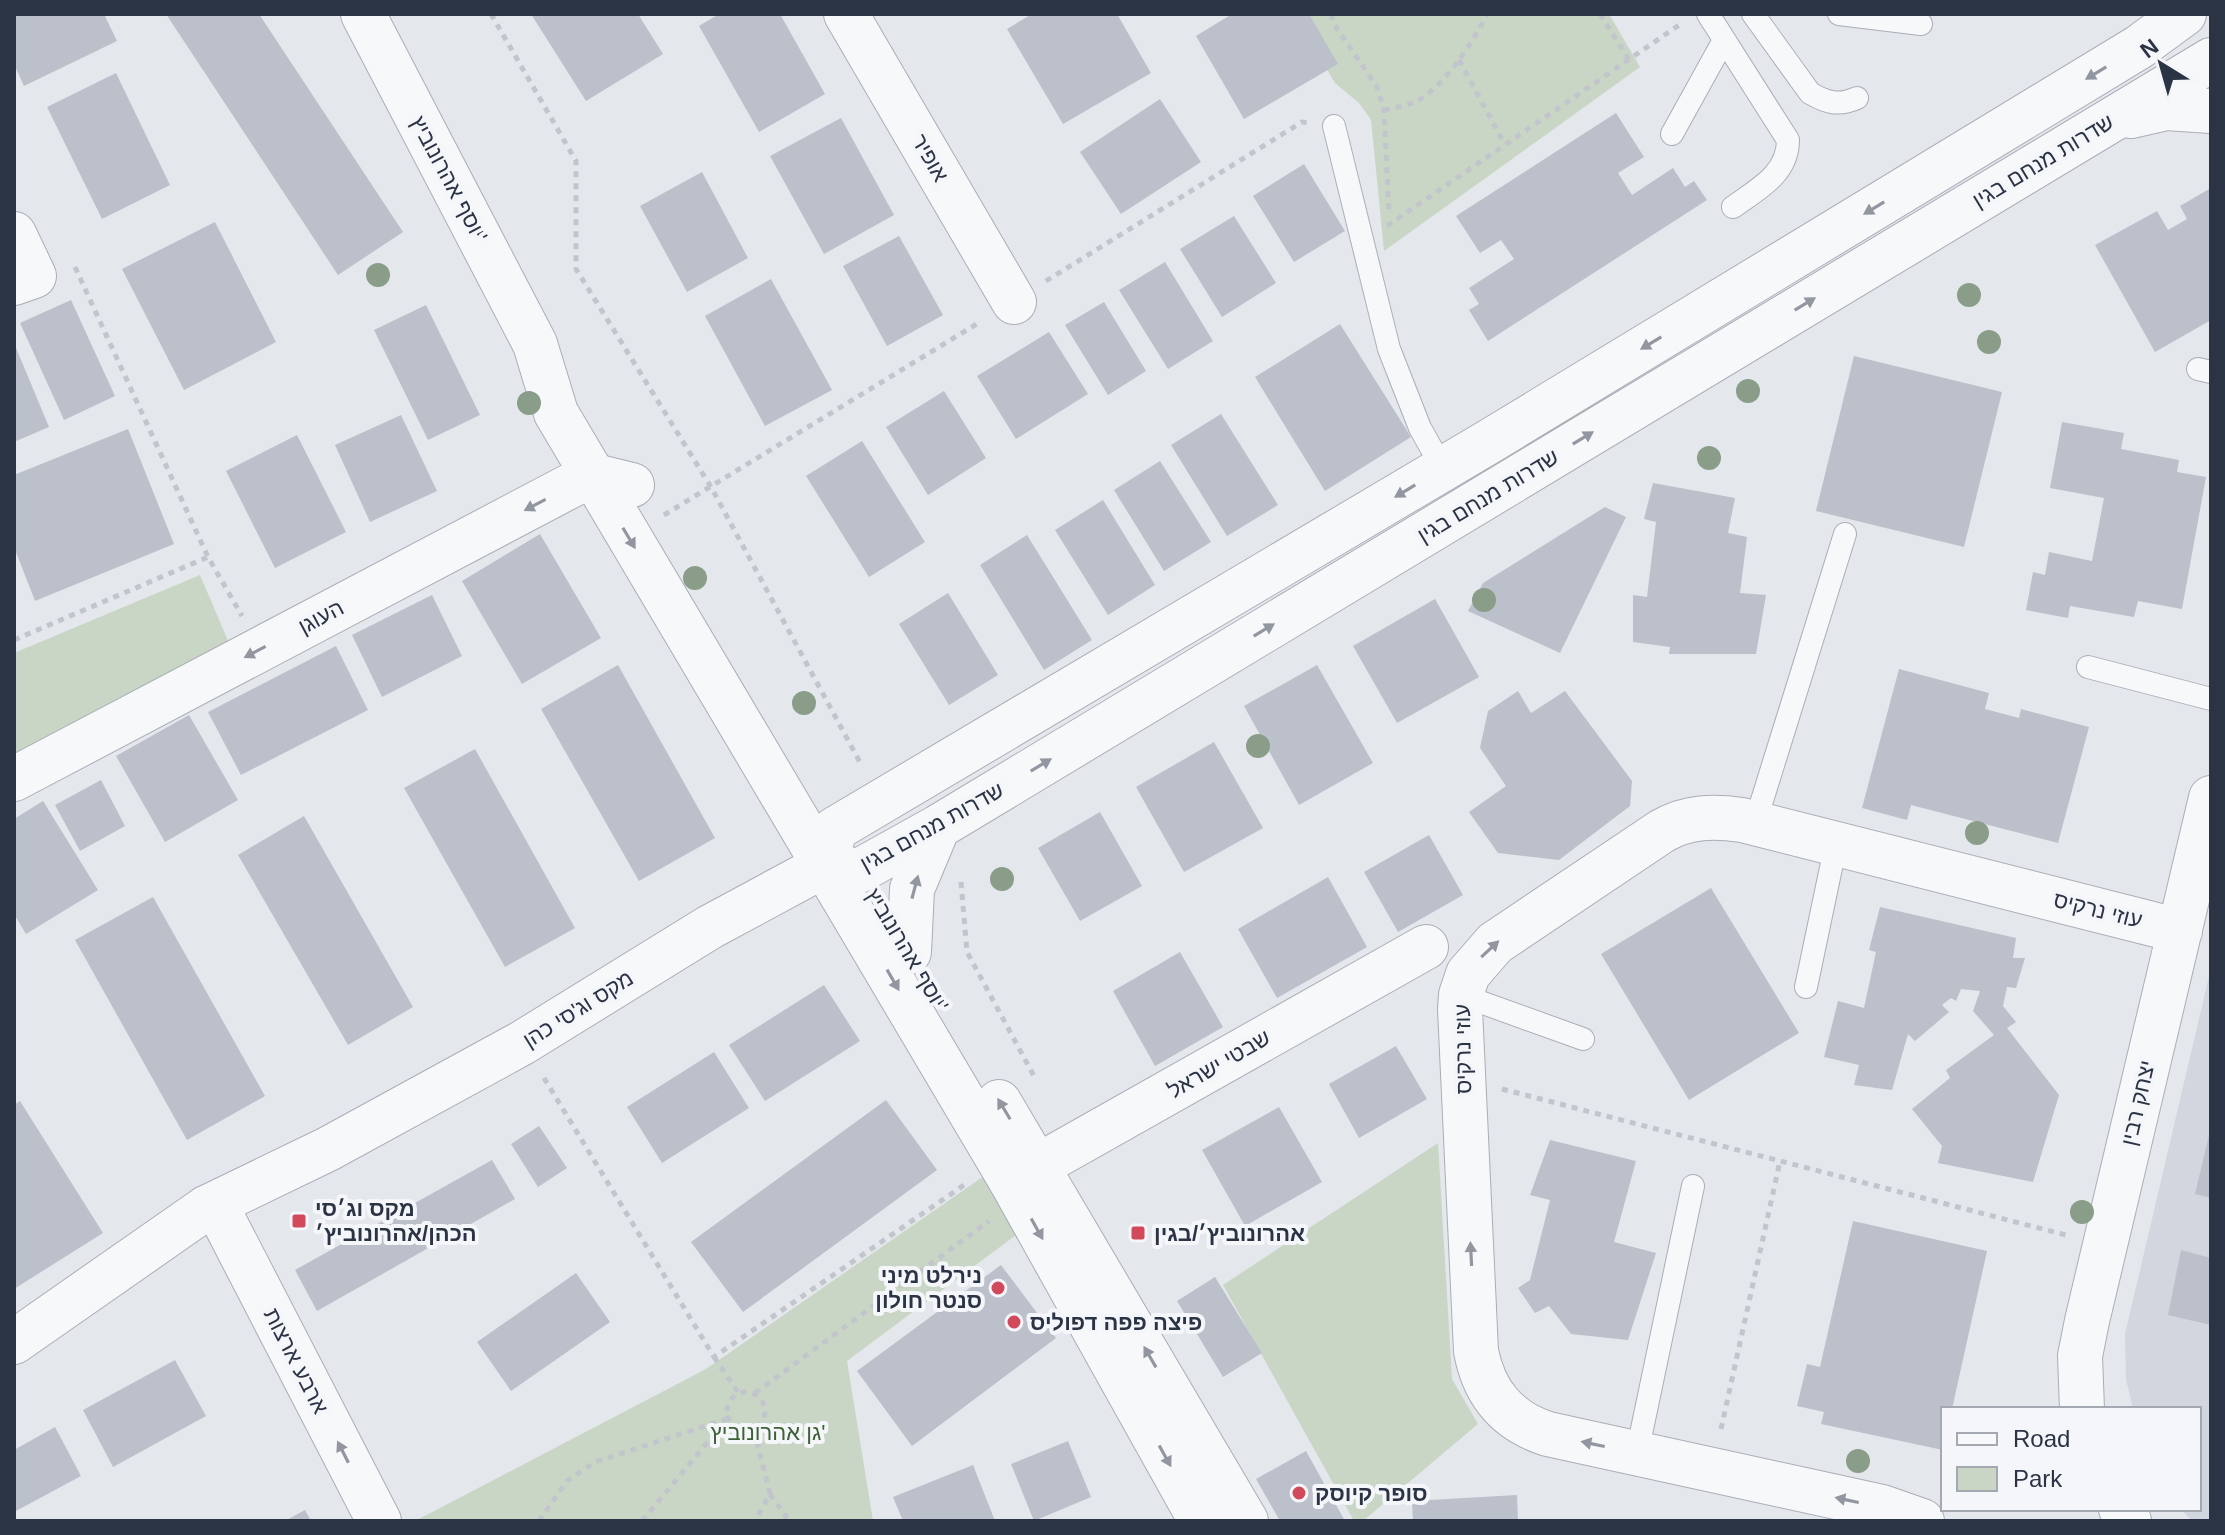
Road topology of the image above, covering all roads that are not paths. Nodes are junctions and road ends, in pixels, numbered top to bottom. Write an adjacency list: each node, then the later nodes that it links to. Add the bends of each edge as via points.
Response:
1 (363, 14): 21 (street, יוסף אהרונוביץ', via 535,344 556,413)
2 (846, 14): 19 (street, אופיר)
3 (1708, 14): 9 (lane)
4 (1753, 14): 11 (lane, via 1810,93 1842,104)
5 (1839, 14): 7 (lane)
6 (2184, 14): 8 (street, שדרות מנחם בגין)
7 (1921, 24)
8 (2142, 30): 20 (street, שדרות מנחם בגין, one-way to 20)
9 (1724, 40): 14 (lane); 16 (lane, via 1788,140 1780,171)
10 (2211, 60): 15 (street, שדרות מנחם בגין)
11 (1857, 98)
12 (2211, 111): 15 (street, via 2147,111)
13 (1334, 126): 20 (lane, via 1389,349 1420,428)
14 (1672, 134)
15 (2088, 134): 28 (street, שדרות מנחם בגין, one-way to 15)
16 (1733, 207)
17 (14, 234): 18 (street)
18 (24, 279)
19 (1014, 302)
20 (1443, 469): 30 (street, שדרות מנחם בגין, one-way to 30, via 882,801)
21 (612, 480): 25 (street, העוגן, one-way to 25, via 260,649); 30 (street, יוסף אהרונוביץ')
22 (1845, 534): 27 (lane)
23 (2088, 667): 24 (lane)
24 (2211, 699)
25 (14, 779)
26 (2211, 798): 31 (street, יצחק רבין)
27 (1755, 823): 29 (street, עוזי נרקיס); 35 (street, עוזי נרקיס, one-way to 27, via 1473,967 1495,943 1662,831 1708,817)
28 (938, 827): 30 (street, שדרות מנחם בגין); 33 (street, one-way to 28, via 912,889)
29 (1836, 844): 31 (street, עוזי נרקיס); 34 (lane)
30 (840, 855): 33 (street, יוסף אהרונוביץ'); 37 (street, יוסף אהרונוביץ', one-way to 37); 39 (street, מקס וג'סי כהן, via 710,927 522,1043)
31 (2180, 931): 41 (street, יצחק רבין, via 2080,1356)
32 (1426, 947): 37 (street, שבטי ישראל)
33 (909, 952): 37 (street, יוסף אהרונוביץ', one-way to 33)
34 (1806, 987)
35 (1461, 995): 36 (lane); 42 (street, עוזי נרקיס, one-way to 35, via 1535,1430 1513,1417 1488,1389 1476,1351)
36 (1583, 1039)
37 (1017, 1177): 44 (street, יוסף אהרונוביץ', one-way to 44); 45 (street, יוסף אהרונוביץ', one-way to 37)
38 (1693, 1186): 42 (lane)
39 (214, 1213): 40 (street, מקס וג'סי כהן, via 110,1273); 43 (street, ארבע ארצות, one-way to 39)
40 (14, 1342)
41 (2082, 1407)
42 (1637, 1453): 46 (street, עוזי נרקיס, one-way to 42, via 1882,1507)
43 (379, 1521)
44 (1201, 1521)
45 (1246, 1521)
46 (1922, 1521)

